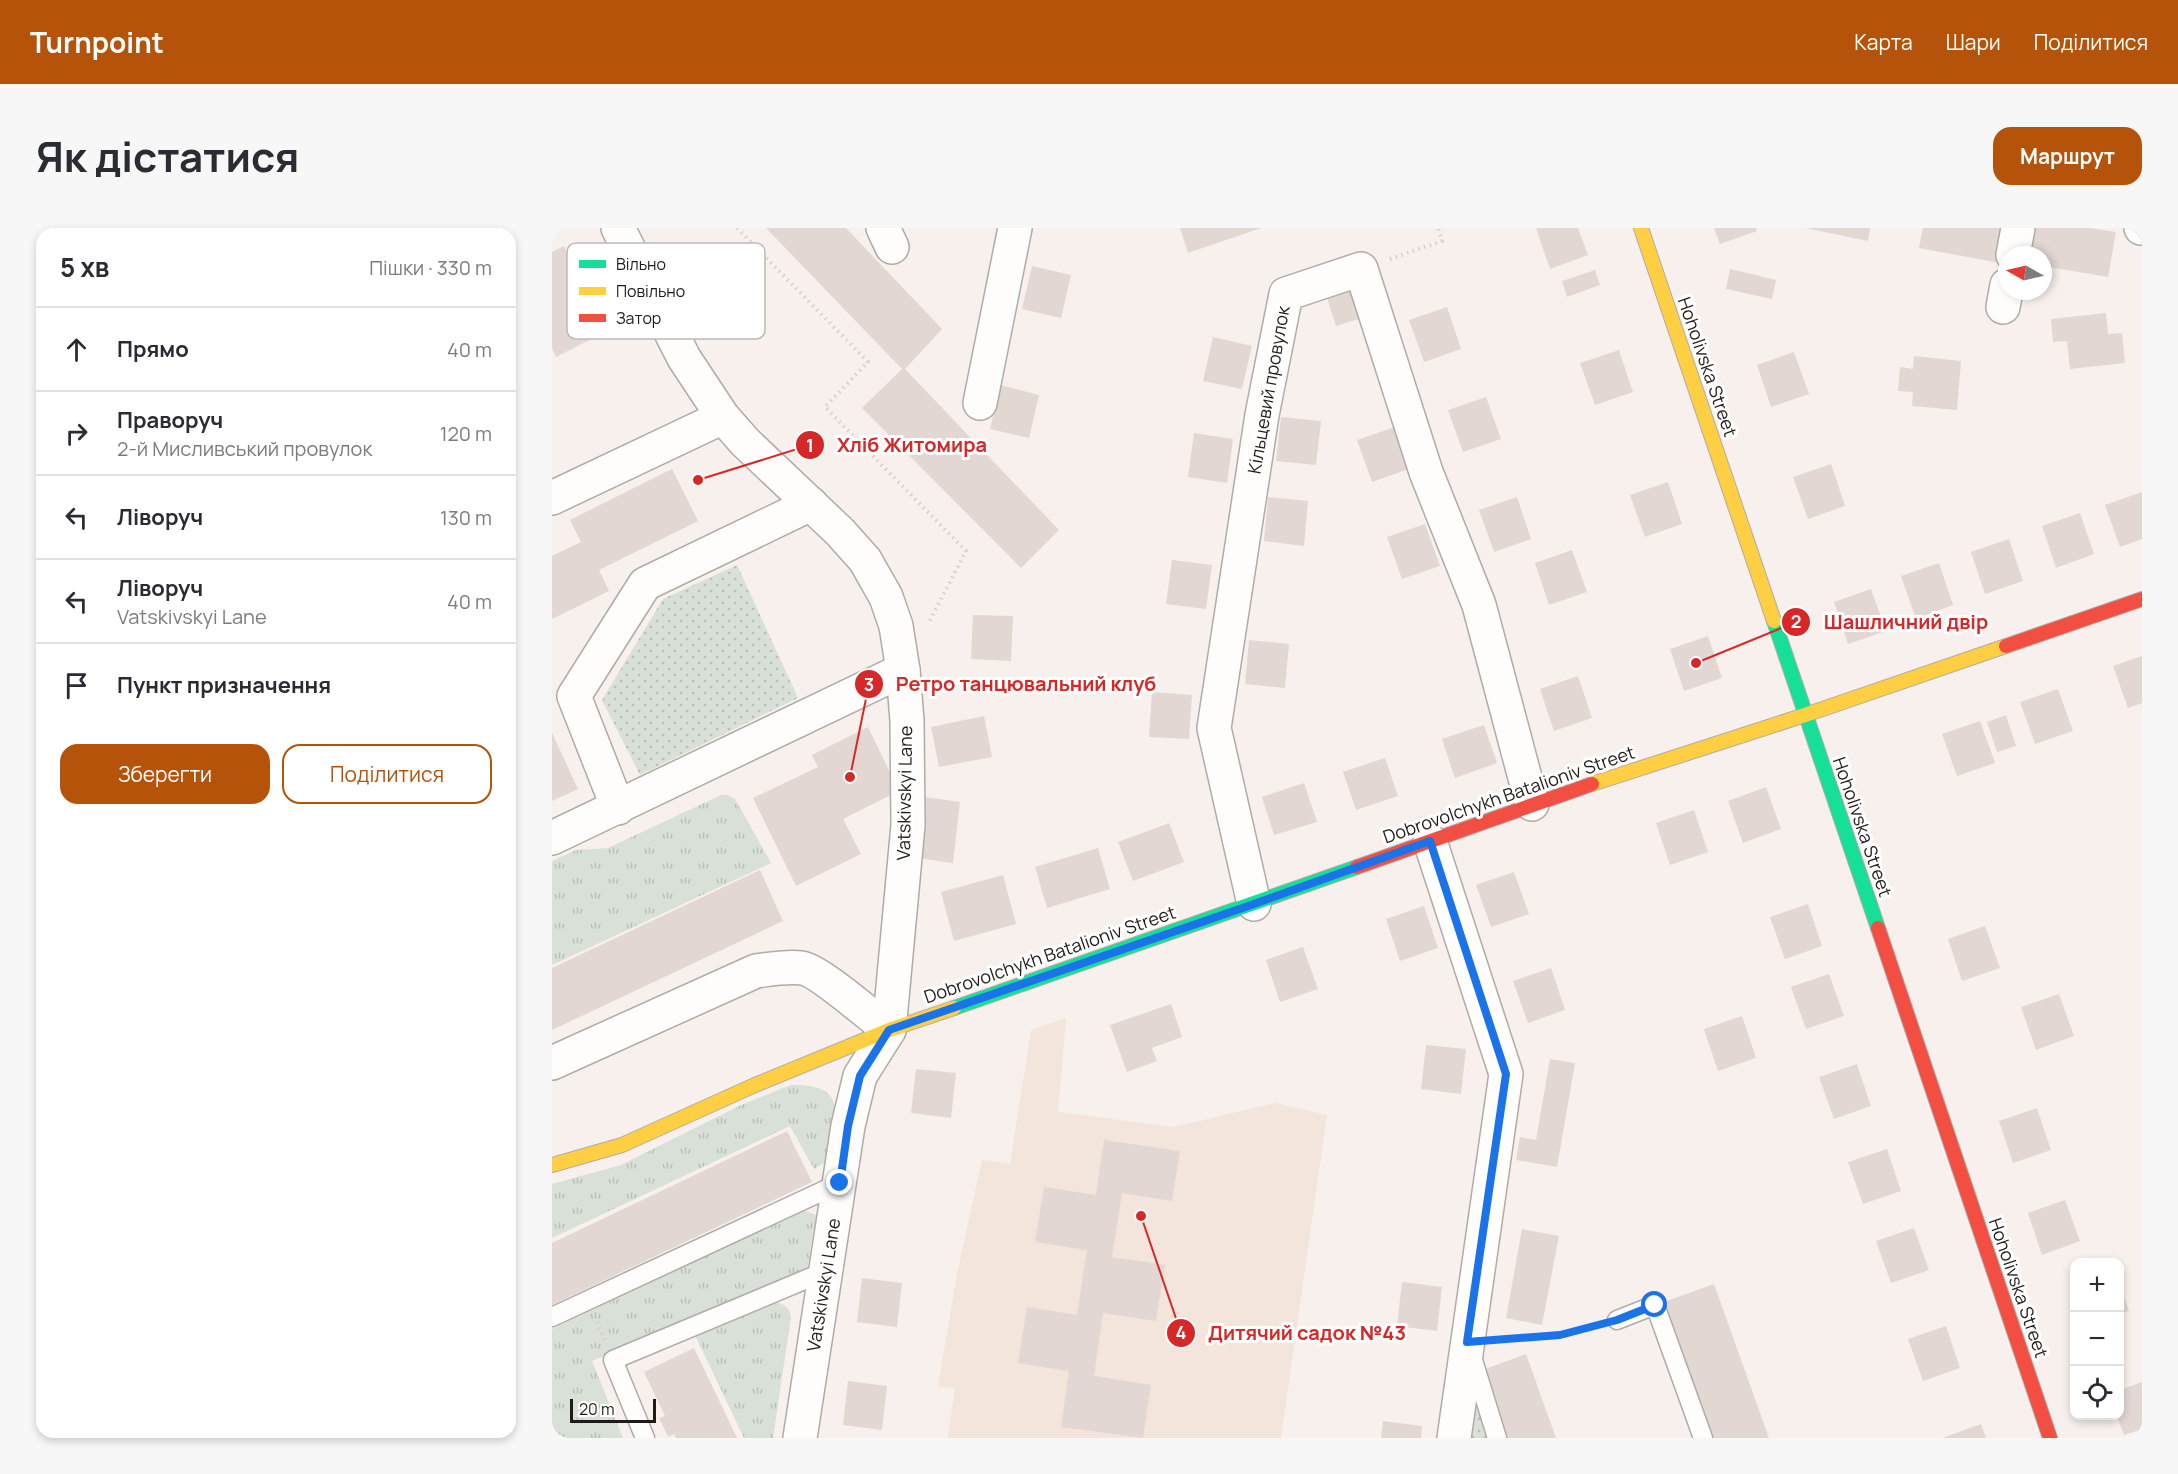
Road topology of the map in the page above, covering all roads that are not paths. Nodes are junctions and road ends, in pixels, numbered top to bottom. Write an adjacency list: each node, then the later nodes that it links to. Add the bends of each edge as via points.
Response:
1 (618, 228): 5 (street, Vatskivskyi Lane)
2 (1015, 228): 8 (street)
3 (1641, 228): 14 (street, Hoholivska Street)
4 (2018, 228): 6 (street)
5 (626, 243)
6 (2015, 246)
7 (674, 339): 9 (street, Vatskivskyi Lane)
8 (980, 403)
9 (723, 417): 10 (street); 11 (street, Vatskivskyi Lane)
10 (552, 498)
11 (812, 504): 13 (street, Vatskivskyi Lane, via 865,560 886,597 896,626); 16 (street, via 645,584 574,696)
12 (2142, 599): 14 (street, Dobrovolchykh Batalioniv Street)
13 (903, 670): 16 (street); 20 (street, Vatskivskyi Lane, via 909,755 908,825)
14 (1805, 715): 15 (street, Dobrovolchykh Batalioniv Street); 33 (street, Hoholivska Street)
15 (1532, 804): 18 (street, Dobrovolchykh Batalioniv Street); 19 (street, Кільцевий провулок, via 1479,605 1426,472 1361,269 1286,294 1262,415 1214,728)
16 (618, 808): 17 (street)
17 (552, 838)
18 (1430, 841): 19 (street, Dobrovolchykh Batalioniv Street); 27 (street, via 1506,1074)
19 (1254, 904): 20 (street, Dobrovolchykh Batalioniv Street)
20 (889, 1030): 21 (street, via 805,968 784,968 756,971); 22 (street, Dobrovolchykh Batalioniv Street, via 622,1145); 23 (street, Vatskivskyi Lane, via 860,1076)
21 (552, 1063)
22 (552, 1165)
23 (840, 1183): 24 (street, Vatskivskyi Lane); 25 (lane)
24 (826, 1271): 28 (lane, via 613,1360); 29 (street, Vatskivskyi Lane)
25 (552, 1317)
26 (1617, 1320): 32 (lane, via 1655,1305)
27 (1467, 1342): 30 (street); 31 (lane)
28 (645, 1438)
29 (800, 1438)
30 (1454, 1438)
31 (1497, 1438)
32 (1703, 1438)
33 (2050, 1438)

